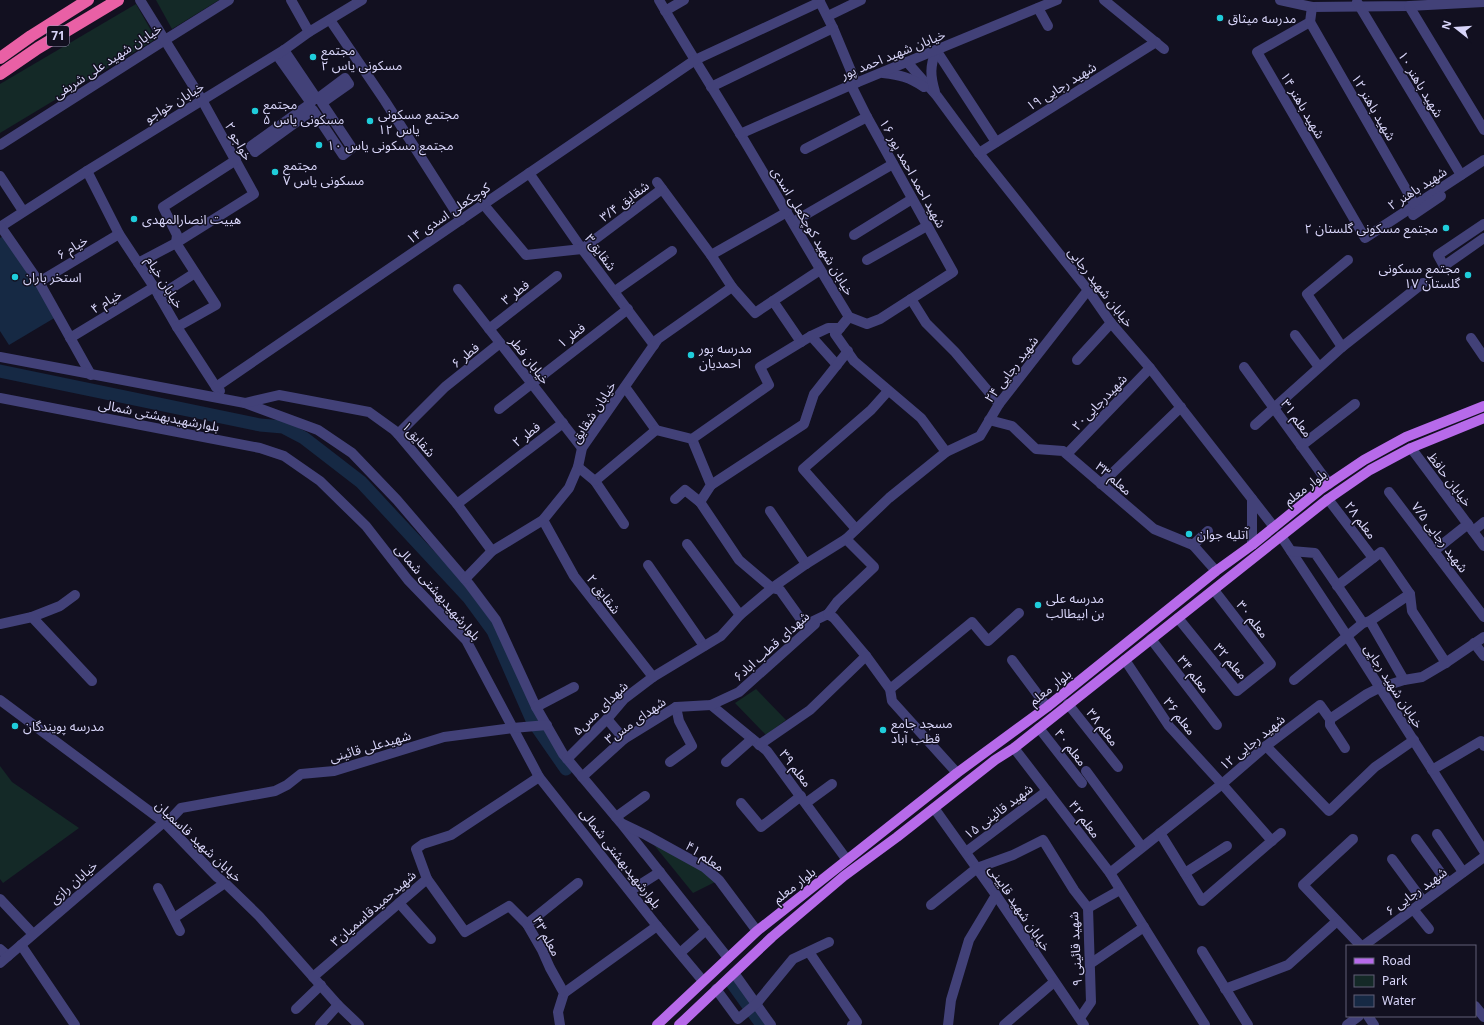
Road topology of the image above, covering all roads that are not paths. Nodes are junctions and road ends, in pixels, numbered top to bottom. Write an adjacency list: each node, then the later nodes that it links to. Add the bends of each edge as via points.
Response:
1 (88, 0): 30 (highway, 71)
2 (118, 0): 34 (highway, 71)
3 (140, 0): 27 (street, خواجو ۲)
4 (229, 0): 27 (street, خیابان شهید علی شریفی)
5 (291, 0): 26 (street)
6 (362, 0): 22 (street, خیابان خواجو)
7 (659, 0): 20 (street, خیابان شهید کوچکعلی اسدی)
8 (684, 0): 20 (street)
9 (861, 0): 21 (street)
10 (1057, 0): 19 (street, خیابان شهید احمد پور)
11 (1104, 0): 44 (street, شهید رجایی ۱۹, via 1160,46)
12 (1280, 0): 18 (street)
13 (820, 1): 21 (street, شهید احمد احمد پور ۱۶); 31 (street, کوچکعلی اسدی ۱۴)
14 (1438, 2): 15 (street); 17 (street)
15 (1484, 2)
16 (1357, 3): 17 (street); 18 (street); 55 (street, شهید باهنر ۱۰)
17 (1409, 6): 42 (street)
18 (1312, 7): 23 (street)
19 (1038, 8): 24 (street); 28 (street, خیابان شهید احمد پور)
20 (665, 11): 31 (street, خیابان شهید کوچکعلی اسدی)
21 (828, 16): 25 (street, شهید احمد احمد پور ۱۶)
22 (330, 20): 26 (street, خیابان خواجو); 62 (street)
23 (1310, 22): 59 (street, شهید باهنر ۱۲); 69 (street, شهید باهنر ۱۴, via 1257,52)
24 (1048, 26)
25 (833, 28): 36 (street, شهید احمد احمد پور ۱۶); 37 (street)
26 (309, 32): 29 (street, خیابان خواجو)
27 (164, 40): 39 (street, خواجو ۲); 45 (street, خیابان شهید علی شریفی)
28 (936, 50): 32 (street, خیابان شهید احمد پور); 38 (street, via 930,71); 44 (street)
29 (281, 52): 39 (street, خیابان خواجو); 40 (street)
30 (0, 58)
31 (695, 60): 37 (street, خیابان شهید کوچکعلی اسدی); 54 (street, کوچکعلی اسدی ۱۴)
32 (907, 62): 33 (street, خیابان شهید احمد پور); 38 (street, خیابان شهید رجایی)
33 (882, 73): 36 (street, خیابان شهید احمد پور); 38 (street, via 912,79)
34 (0, 74)
35 (347, 81): 40 (street)
36 (854, 84): 41 (street, شهید احمد احمد پور ۱۶); 43 (street, خیابان شهید احمد پور)
37 (711, 87): 43 (street, خیابان شهید کوچکعلی اسدی)
38 (937, 96): 48 (street, خیابان شهید رجایی)
39 (202, 100): 49 (street, خواجو ۲); 53 (street, خیابان خواجو)
40 (316, 104): 40 (street, via 343,155 352,148); 46 (street)
41 (867, 117): 47 (street); 51 (street, شهید احمد احمد پور ۱۶)
42 (1484, 130)
43 (740, 134): 61 (street, خیابان شهید کوچکعلی اسدی)
44 (996, 142): 48 (street, شهید رجایی ۱۹)
45 (0, 145)
46 (253, 149)
47 (805, 149)
48 (979, 153): 85 (street, خیابان شهید رجایی)
49 (236, 160): 71 (street, via 163,207 178,235); 71 (street, خواجو ۲, via 254,194)
50 (1484, 160): 55 (street, شهید باهنر ۲)
51 (893, 164): 57 (street, شهید احمد احمد پور ۱۶); 63 (street)
52 (1484, 167): 59 (street)
53 (87, 170): 60 (street, خیابان خواجو); 67 (street, خیابان خیام)
54 (529, 173): 58 (street, کوچکعلی اسدی ۱۴); 72 (street, شقایق۳)
55 (1461, 175): 59 (street, شهید باهنر ۲)
56 (0, 176): 60 (street)
57 (912, 199): 65 (street, شهید احمد احمد پور ۱۶); 68 (street)
58 (484, 204): 62 (street, کوچکعلی اسدی ۱۴); 72 (street, via 526,255)
59 (1414, 210): 69 (street, شهید باهنر ۲)
60 (24, 211): 66 (street, خیابان خواجو)
61 (787, 212): 63 (street, خیابان شهید کوچکعلی اسدی); 74 (street)
62 (461, 220): 114 (street, کوچکعلی اسدی ۱۴)
63 (793, 222): 78 (street, خیابان شهید کوچکعلی اسدی)
64 (1484, 224): 70 (street, via 1438,255 1444,266)
65 (927, 226): 75 (street); 88 (street, شهید احمد احمد پور ۱۶, via 953,272)
66 (0, 227): 81 (street)
67 (119, 234): 77 (street, خیابان خیام); 81 (street, خیام ۶)
68 (854, 235)
69 (1365, 238)
70 (1484, 238)
71 (176, 243): 77 (street); 79 (street)
72 (582, 249): 74 (street, شقایق ۳/۴, via 660,186); 87 (street, شقایق۳)
73 (672, 251): 87 (street)
74 (711, 255): 83 (street)
75 (867, 260)
76 (1348, 260): 103 (street, via 1307,294)
77 (138, 262): 86 (street, خیابان خیام)
78 (820, 270): 89 (street); 91 (street, خیابان شهید کوچکعلی اسدی)
79 (195, 273): 86 (street, خیام ۴); 93 (street, via 216,305)
80 (557, 276): 95 (street, فطر ۳)
81 (38, 282): 98 (street)
82 (1423, 283): 103 (street)
83 (732, 287): 89 (street, via 755,313); 100 (street)
84 (458, 289): 95 (street, خیابان فطر)
85 (1088, 290): 92 (street, خیابان شهید رجایی); 120 (street, شهید رجایی ۲۴)
86 (157, 291): 93 (street, خیابان خیام); 98 (street, خیام ۴)
87 (615, 291): 90 (street, شقایق۳)
88 (911, 299): 91 (street, via 880,319 867,324); 120 (street, via 926,323 955,352)
89 (773, 301): 101 (street)
90 (628, 309): 100 (street, شقایق۳); 113 (street, فطر ۱)
91 (849, 317): 94 (street)
92 (1111, 323): 107 (street); 111 (street, خیابان شهید رجایی)
93 (177, 327): 114 (street, خیابان خیام)
94 (840, 328): 97 (street, via 828,328); 104 (street, via 835,334)
95 (489, 329): 102 (street, خیابان فطر)
96 (1295, 335): 110 (street)
97 (811, 336): 101 (street); 108 (street)
98 (70, 338): 112 (street)
99 (1471, 338): 106 (street)
100 (656, 342): 115 (street, خیابان شقایق)
101 (800, 342): 132 (street, via 760,367 769,385)
102 (500, 343): 113 (street, خیابان فطر); 131 (street, فطر ۶, via 445,387)
103 (1342, 347): 110 (street)
104 (848, 351): 108 (street); 116 (street, via 854,360)
105 (0, 356): 112 (street, بلوارشهیدبهشتی شمالی)
106 (1484, 357)
107 (1076, 360)
108 (837, 365): 142 (street, via 814,394 804,424)
109 (1244, 367): 124 (street, معلم ۳۱)
110 (1319, 367): 124 (street)
111 (1150, 368): 122 (street, خیابان شهید رجایی); 137 (street, شهیدرجایی۲۰)
112 (92, 375): 118 (street, بلوارشهیدبهشتی شمالی)
113 (531, 383): 125 (street, فطر ۱); 128 (street, خیابان فطر)
114 (216, 387): 118 (street, خیابان خیام)
115 (625, 387): 130 (street); 134 (street, خیابان شقایق)
116 (888, 391): 136 (street, via 921,418); 155 (street, via 871,410 803,468)
117 (0, 398): 212 (street, بلوارشهیدبهشتی شمالی, via 260,448 284,456 320,481 366,526 408,580 466,640)
118 (232, 400): 119 (street, بلوارشهیدبهشتی شمالی)
119 (245, 403): 131 (street, شقایق۱, via 279,394 369,412); 170 (street, بلوارشهیدبهشتی شمالی, via 318,430 352,453 397,500)
120 (999, 404): 127 (street, شهید رجایی ۲۴)
121 (1355, 404): 133 (street)
122 (1181, 406): 140 (street); 146 (street, خیابان شهید رجایی)
123 (1484, 406): 141 (main road, بلوار معلم, via 1406,437 1364,460)
124 (1274, 408): 129 (street); 133 (street, معلم ۳۱)
125 (499, 409)
126 (1484, 418): 135 (main road, بلوار معلم)
127 (989, 420): 136 (street, شهید رجایی ۲۴, via 980,436); 137 (street, معلم ۳۳, via 1012,426 1036,449 1063,451)
128 (563, 423): 134 (street, خیابان فطر); 148 (street, فطر ۲)
129 (1255, 425)
130 (656, 430): 132 (street); 139 (street)
131 (398, 434): 148 (street, شقایق۱)
132 (692, 439): 142 (street)
133 (1301, 446): 141 (street, معلم ۳۱)
134 (582, 448): 138 (street, خیابان شقایق)
135 (1411, 448): 145 (main road, بلوار معلم, via 1370,470); 154 (street, خیابان حافظ)
136 (946, 452): 155 (street, شهید رجایی ۲۴, via 889,498)
137 (1067, 454): 140 (street, معلم ۳۳)
138 (578, 467): 139 (street); 150 (street, خیابان شقایق, via 569,488)
139 (595, 481): 152 (street)
140 (1101, 484): 160 (street, معلم ۳۳, via 1154,529)
141 (1329, 484): 153 (main road, بلوار معلم)
142 (711, 485): 147 (street)
143 (1389, 492): 164 (street, شهید رجایی ۷/۵)
144 (675, 499): 147 (street, via 685,490)
145 (1328, 499): 157 (main road, بلوار معلم); 166 (street, معلم ۲۸)
146 (1252, 500): 153 (street, خیابان شهید رجایی); 161 (street)
147 (700, 502): 172 (street, via 739,560)
148 (457, 504): 165 (street, شقایق۱)
149 (770, 511): 167 (street)
150 (543, 520): 165 (street, خیابان شقایق); 195 (street, شقایق ۲, via 574,576)
151 (1484, 522): 154 (street)
152 (624, 524)
153 (1274, 527): 157 (main road); 161 (main road, بلوار معلم)
154 (1470, 528): 162 (street, خیابان حافظ); 164 (street)
155 (856, 529): 158 (street, شهید رجایی ۲۴)
156 (1208, 531): 160 (street)
157 (1281, 536): 163 (street, خیابان شهید رجایی); 173 (main road, بلوار معلم)
158 (846, 539): 167 (street, شهید رجایی ۲۴); 177 (street, شهدای قطب اباد۶, via 874,567)
159 (687, 544): 178 (street)
160 (1193, 545): 169 (street, معلم ۳۳)
161 (1252, 545): 169 (main road, بلوار معلم)
162 (1484, 546)
163 (1291, 551): 171 (street, via 1315,553); 184 (street, خیابان شهید رجایی)
164 (1434, 551): 180 (street, شهید رجایی ۷/۵)
165 (492, 552): 170 (street, خیابان شقایق)
166 (1373, 558): 171 (street); 175 (street, via 1381,552)
167 (806, 564): 172 (street, شهدای مس۵)
168 (648, 565): 188 (street)
169 (1216, 571): 207 (main road, بلوار معلم)
170 (465, 579): 205 (street, بلوارشهیدبهشتی شمالی, via 496,620)
171 (1337, 586): 182 (street)
172 (772, 588): 177 (street, via 780,590 805,625); 178 (street, شهدای مس۵)
173 (1214, 590): 181 (main road, بلوار معلم); 194 (street, معلم ۳۰)
174 (75, 594): 179 (street, via 60,606)
175 (1410, 594): 182 (street); 193 (street, via 1412,611)
176 (1019, 613): 201 (street, via 988,640 972,622)
177 (827, 614): 189 (street, via 841,625); 204 (street, شهدای قطب اباد۶, via 739,692)
178 (740, 616): 188 (street, شهدای مس۵, via 721,636)
179 (32, 617): 183 (street); 198 (street)
180 (1484, 617)
181 (1178, 618): 186 (main road, بلوار معلم); 194 (street, معلم ۳۲, via 1237,691)
182 (1366, 622): 184 (street); 197 (street)
183 (0, 624)
184 (1346, 636): 196 (street); 200 (street, خیابان شهید رجایی)
185 (1484, 637): 187 (street)
186 (1151, 639): 192 (main road, بلوار معلم); 211 (street, معلم ۳۴)
187 (1474, 643): 190 (street); 193 (street)
188 (704, 646): 195 (street, شهدای مس۵)
189 (866, 656): 201 (street); 216 (street, via 810,710)
190 (1484, 656)
191 (1012, 660): 207 (street)
192 (1125, 660): 203 (main road, بلوار معلم); 234 (street, معلم ۳۶, via 1169,726)
193 (1446, 663): 197 (street, via 1422,677)
194 (1271, 664)
195 (654, 677): 208 (street, شهدای مس۵, via 624,700)
196 (1294, 680)
197 (1404, 680): 200 (street)
198 (92, 681)
199 (574, 687): 205 (street)
200 (1379, 688): 209 (street); 215 (street, خیابان شهید رجایی)
201 (890, 689): 229 (street, via 892,701)
202 (0, 700): 241 (street, خیابان شهید قاسمیان)
203 (1068, 704): 213 (main road, بلوار معلم); 226 (street, معلم ۳۸)
204 (711, 705): 206 (street, شهدای مس۳); 216 (street, معلم ۳۹)
205 (536, 707): 210 (street, بلوارشهیدبهشتی شمالی)
206 (676, 707): 214 (street, شهدای مس۳); 224 (street, via 692,746)
207 (1047, 707): 221 (main road, بلوار معلم)
208 (607, 719): 214 (street); 222 (street, شهدای مس۵)
209 (1330, 719): 217 (street, شهید رجایی ۱۲, via 1320,705); 220 (street, via 1330,725)
210 (546, 725): 212 (street, شهیدعلی قائینی); 222 (street, بلوارشهیدبهشتی شمالی)
211 (1217, 725)
212 (513, 728): 230 (street, بلوارشهیدبهشتی شمالی); 241 (street, شهیدعلی قائینی, via 444,738 334,771 301,774 275,791 181,808)
213 (1039, 728): 219 (main road, بلوار معلم); 232 (street, معلم ۴۰)
214 (624, 739): 231 (street, شهدای مس۳)
215 (1414, 740): 217 (street, via 1375,767 1329,811); 227 (street, خیابان شهید رجایی)
216 (756, 742): 225 (street); 237 (street, معلم ۳۹, via 767,751)
217 (1266, 746): 234 (street, شهید رجایی ۱۲)
218 (1484, 746): 227 (street, via 1481,741)
219 (1014, 748): 223 (main road, بلوار معلم); 235 (street, معلم ۴۲)
220 (1345, 748)
221 (986, 751): 223 (main road); 229 (main road, بلوار معلم)
222 (567, 759): 231 (street, بلوارشهیدبهشتی شمالی)
223 (995, 760): 239 (main road, بلوار معلم)
224 (670, 762)
225 (726, 762)
226 (1118, 767)
227 (1432, 770): 250 (street, خیابان شهید رجایی)
228 (1086, 771): 249 (street)
229 (957, 773): 254 (main road, بلوار معلم)
230 (539, 777): 262 (street, شهیدحمیدقاسمیان۳, via 451,835 423,844 416,849); 267 (street, بلوارشهیدبهشتی شمالی)
231 (582, 777): 240 (street, بلوارشهیدبهشتی شمالی)
232 (1082, 783)
233 (832, 784): 237 (street)
234 (1222, 784): 242 (street, شهید رجایی ۱۲); 247 (street, معلم ۳۶)
235 (1047, 791): 251 (street, شهید قائینی ۱۵); 260 (street, معلم ۴۲)
236 (645, 796): 240 (street)
237 (804, 800): 238 (street, via 761,827); 254 (street, معلم ۳۹)
238 (741, 803)
239 (934, 808): 251 (street, خیابان شهید قایینی); 261 (main road, بلوار معلم)
240 (618, 820): 258 (street, بلوارشهیدبهشتی شمالی); 284 (street, معلم ۴۱, via 704,867 719,880)
241 (165, 823): 263 (street, خیابان شهید قاسمیان, via 217,878); 285 (street, خیابان رازی)
242 (1160, 833): 249 (street, شهید رجایی ۱۲); 259 (street)
243 (1281, 834): 247 (street)
244 (1437, 834): 257 (street)
245 (1353, 839): 277 (street, شهید رجایی ۶, via 1303,885)
246 (1416, 839): 265 (street)
247 (1272, 842): 259 (street, via 1202,901)
248 (1227, 846): 259 (street)
249 (1142, 847): 260 (street)
250 (1484, 851)
251 (966, 852): 256 (street, خیابان شهید قایینی)
252 (1484, 857): 257 (street, شهید رجایی ۶)
253 (1392, 859): 271 (street)
254 (847, 860): 255 (main road, بلوار معلم)
255 (838, 868): 261 (main road); 284 (main road, بلوار معلم)
256 (977, 868): 269 (street, خیابان شهید قایینی); 273 (street); 274 (street, شهید قائینی ۹, via 1013,855 1043,840)
257 (1463, 872): 265 (street, شهید رجایی ۶)
258 (657, 873): 267 (street); 282 (street, بلوارشهیدبهشتی شمالی)
259 (1185, 873)
260 (1110, 874): 268 (street, معلم ۴۲)
261 (844, 876): 297 (main road, بلوار معلم)
262 (427, 878): 272 (street, شهیدحمیدقاسمیان۳); 278 (street, معلم ۴۳, via 465,932 510,906)
263 (225, 883): 276 (street); 298 (street, خیابان شهید قاسمیان, via 259,916)
264 (578, 883): 278 (street)
265 (1448, 883): 271 (street, شهید رجایی ۶)
266 (158, 888): 276 (street)
267 (630, 890): 279 (street, بلوارشهیدبهشتی شمالی)
268 (1120, 890): 274 (street); 280 (street, معلم ۴۲)
269 (996, 895): 300 (street, خیابان شهید قایینی); 320 (street, via 969,940 951,1000)
270 (0, 900): 285 (street)
271 (1423, 901): 275 (street, شهید رجایی ۶)
272 (399, 903): 286 (street); 298 (street, شهیدحمیدقاسمیان۳)
273 (931, 905)
274 (1088, 908): 296 (street, شهید قائینی ۹)
275 (1413, 909): 281 (street); 290 (street, شهید رجایی ۶)
276 (174, 918): 283 (street)
277 (1337, 920): 289 (street, شهید رجایی ۶); 303 (street, via 1288,965)
278 (527, 924): 304 (street, معلم ۴۳)
279 (658, 926): 293 (street, بلوارشهیدبهشتی شمالی); 304 (street)
280 (1144, 928): 296 (street); 322 (street, معلم ۴۲)
281 (1429, 929)
282 (706, 930): 293 (street); 295 (street, بلوارشهیدبهشتی شمالی)
283 (180, 931)
284 (757, 931): 295 (main road, بلوار معلم)
285 (33, 934): 288 (street, خیابان رازی)
286 (431, 939)
287 (829, 942): 292 (street)
288 (21, 945): 294 (street, خیابان رازی); 315 (street)
289 (1361, 945)
290 (1363, 945)
291 (1202, 951): 303 (street)
292 (809, 952): 305 (street, via 793,959); 314 (street)
293 (680, 953): 299 (street, بلوارشهیدبهشتی شمالی)
294 (2, 956)
295 (728, 958): 299 (main road, بلوار معلم)
296 (1090, 964): 311 (street, شهید قائینی ۹, via 1091,1002)
297 (734, 973): 302 (main road, بلوار معلم); 305 (street)
298 (313, 977): 301 (street, خیابان شهید قاسمیان)
299 (704, 981): 318 (main road, بلوار معلم)
300 (1054, 982): 311 (street, خیابان شهید قایینی); 321 (street)
301 (321, 985): 306 (street, خیابان شهید قاسمیان); 308 (street)
302 (716, 989): 305 (street, via 738,1019); 312 (main road, بلوار معلم)
303 (1225, 989): 323 (street)
304 (564, 993): 317 (street, via 558,1012)
305 (756, 1004): 319 (street)
306 (338, 1005): 313 (street, خیابان شهید قاسمیان); 316 (street)
307 (1476, 1007): 309 (street)
308 (296, 1009)
309 (1484, 1016)
310 (1358, 1017): 324 (street)
311 (1082, 1021)
312 (683, 1023)
313 (356, 1024)
314 (854, 1024)
315 (75, 1025)
316 (320, 1025)
317 (560, 1025)
318 (657, 1025)
319 (771, 1025)
320 (948, 1025)
321 (1004, 1025)
322 (1205, 1025)
323 (1248, 1025)
324 (1347, 1025)

